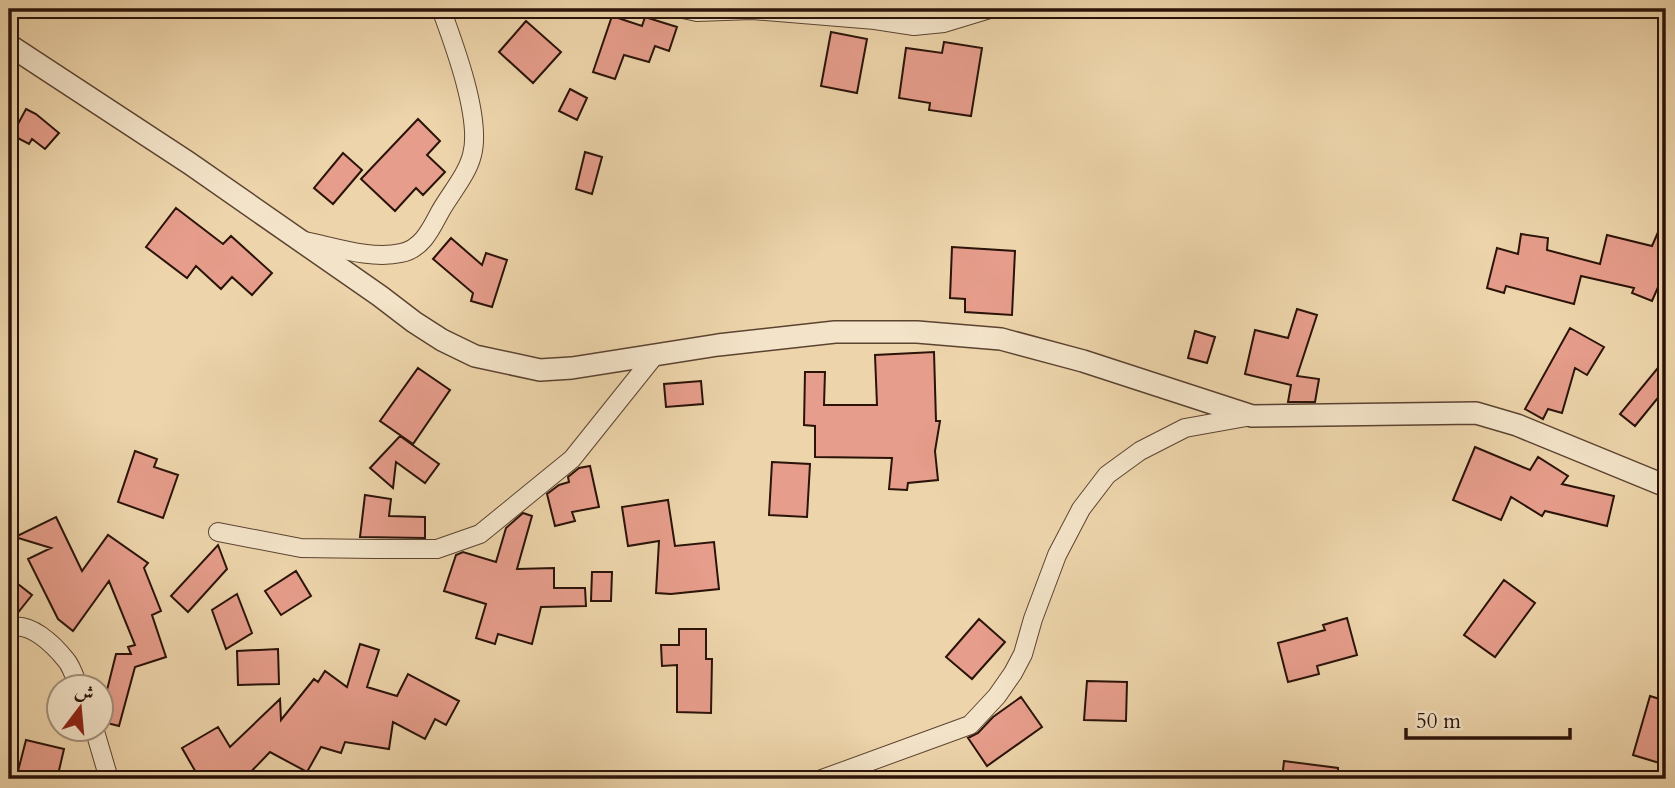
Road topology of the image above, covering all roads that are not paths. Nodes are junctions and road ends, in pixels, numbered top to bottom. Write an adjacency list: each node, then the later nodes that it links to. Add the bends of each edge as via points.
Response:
1 (441, 9): 5 (street, via 463,77 474,133 472,155 423,241 411,251 378,255)
2 (683, 9): 3 (street, via 752,10 914,26 944,23)
3 (990, 9)
4 (9, 45): 5 (street)
5 (297, 239): 6 (street, via 414,322 475,356 540,370)
6 (656, 354): 7 (street, via 835,332 1002,338); 9 (street, via 572,459 480,534 437,549 374,550 301,548)
7 (1252, 416): 8 (street, via 1476,414 1517,425); 14 (street, via 1185,428 1107,475 1081,509 1057,555 1013,673 970,725)
8 (1666, 486)
9 (218, 532)
10 (9, 628): 11 (street, via 26,627 51,644)
11 (72, 672)
12 (98, 742): 13 (street)
13 (108, 779)
14 (822, 779)

